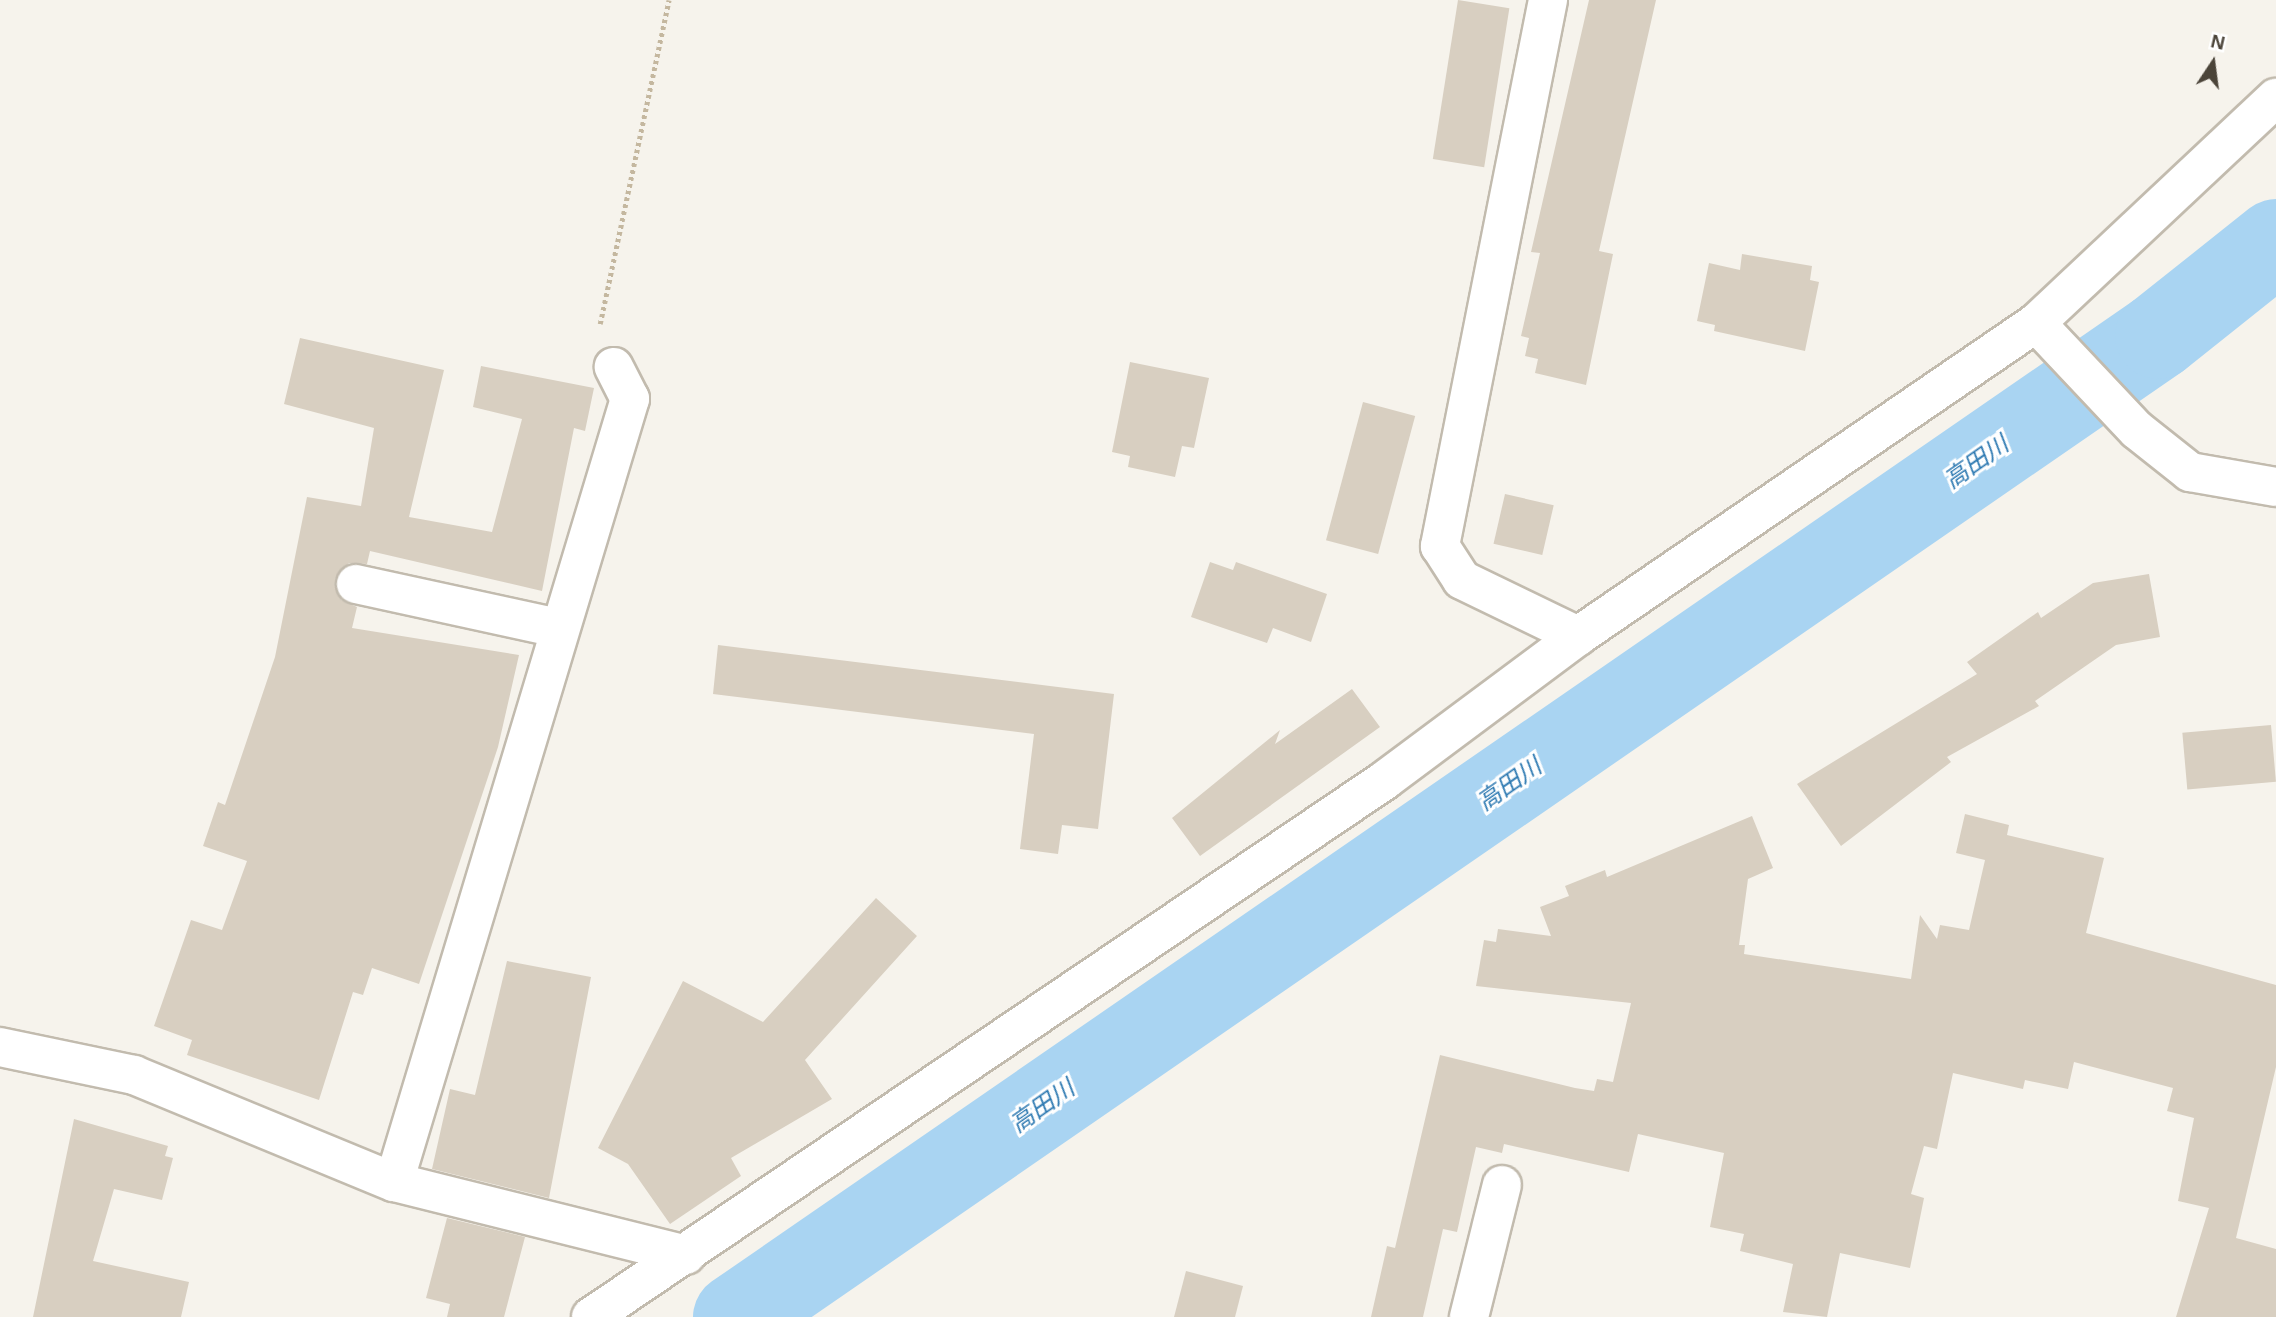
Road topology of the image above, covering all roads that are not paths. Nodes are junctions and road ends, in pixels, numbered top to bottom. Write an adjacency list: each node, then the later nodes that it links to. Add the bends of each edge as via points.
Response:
1 (1548, 0): 8 (street, via 1440,546 1462,580)
2 (2276, 98): 3 (street)
3 (2049, 335): 5 (street, via 2137,430 2190,472); 8 (street)
4 (614, 368): 7 (street, via 630,399)
5 (2276, 487)
6 (356, 584): 7 (street)
7 (557, 628): 10 (street)
8 (1578, 636): 12 (street, via 1385,780)
9 (0, 1047): 10 (street, via 134,1075)
10 (394, 1182): 12 (street)
11 (1502, 1185): 14 (street)
12 (686, 1255): 13 (street)
13 (591, 1317)
14 (1469, 1317)

